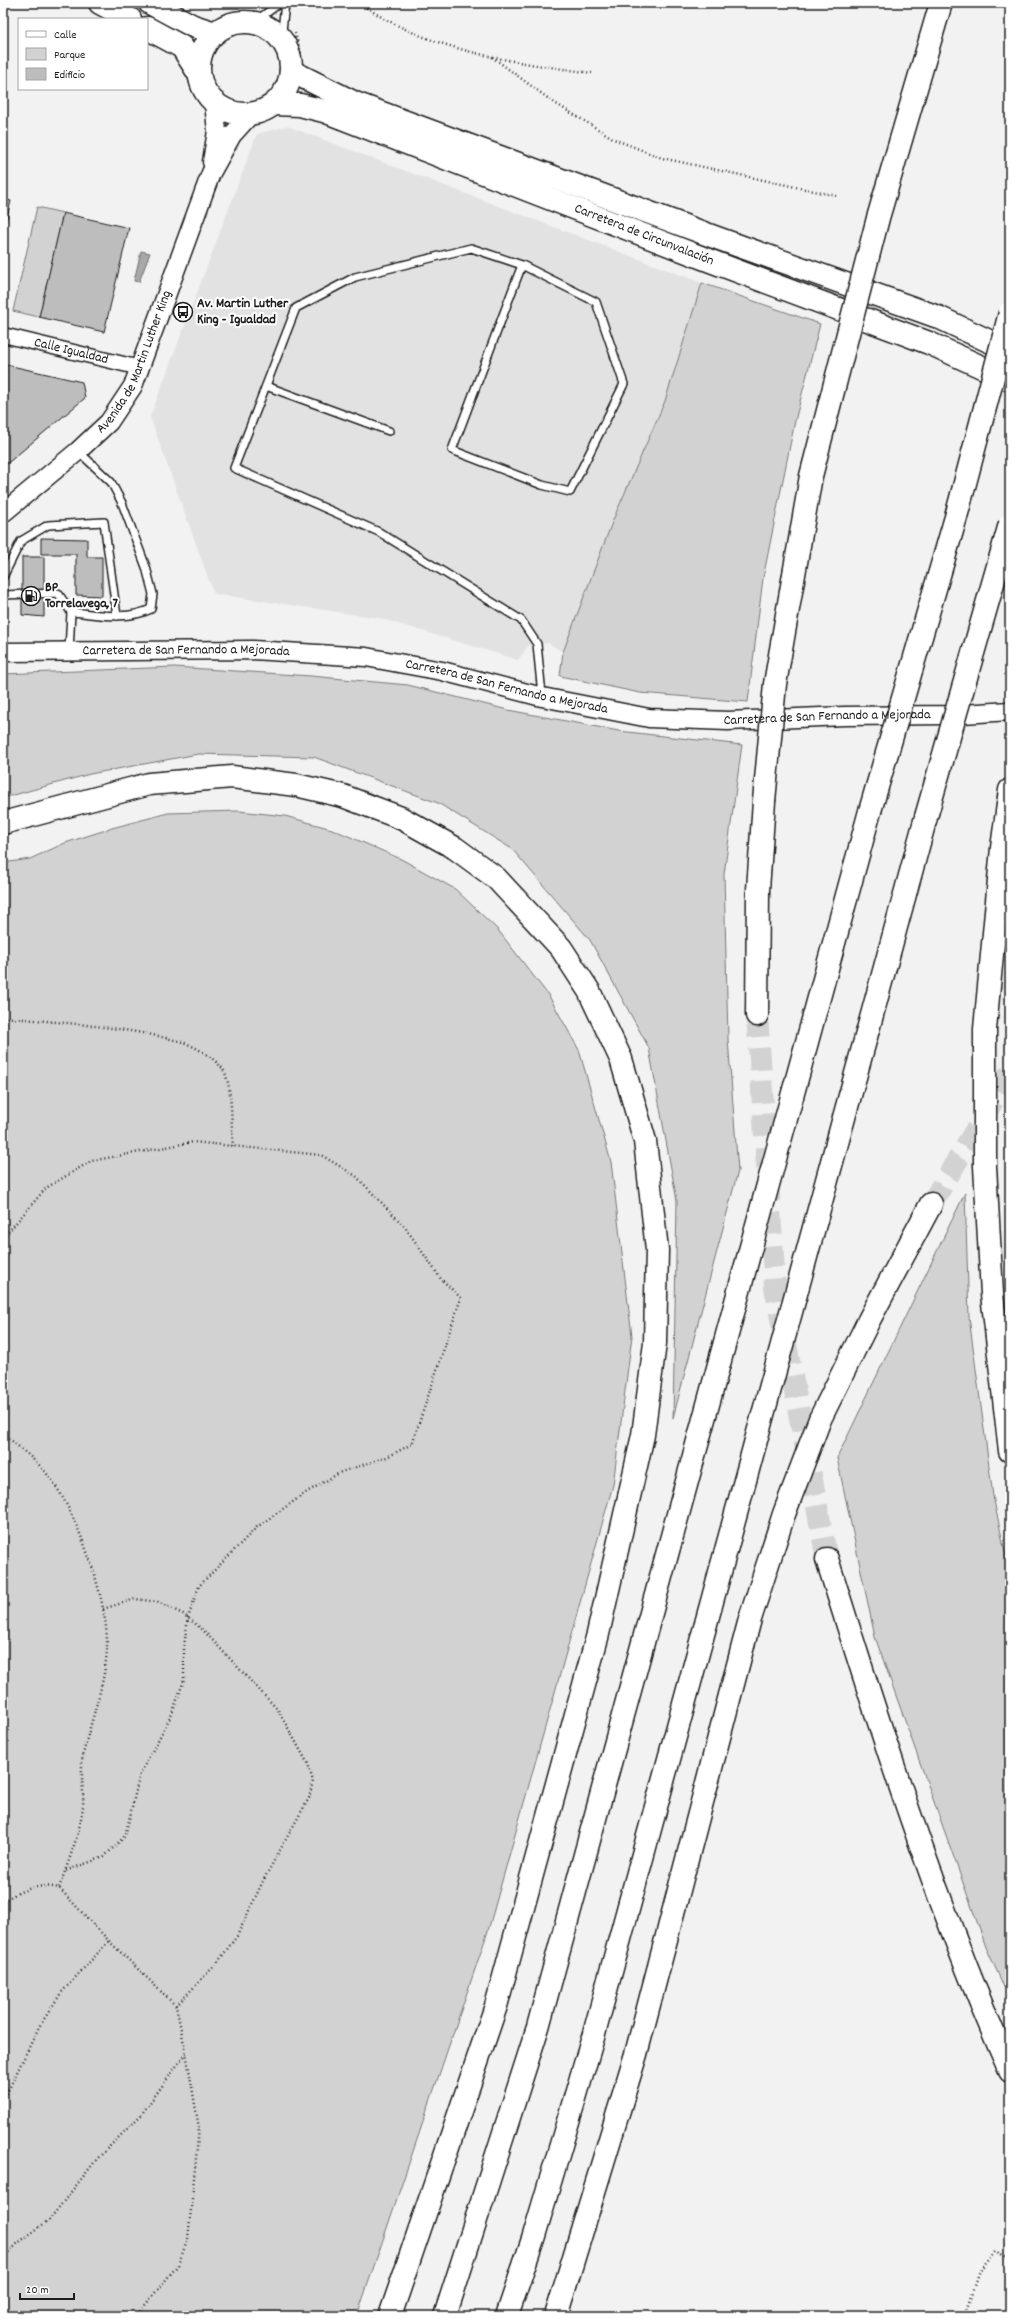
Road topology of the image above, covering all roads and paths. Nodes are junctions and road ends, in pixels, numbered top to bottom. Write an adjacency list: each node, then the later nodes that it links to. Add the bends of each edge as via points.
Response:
1 (100, 3): 7 (main road)
2 (150, 3): 10 (main road, via 193,26)
3 (280, 3): 8 (lane, via 261,17)
4 (285, 3): 11 (lane)
5 (360, 3): 12 (path, via 379,16 449,47)
6 (941, 3): 42 (main road, bridge, via 878,218 811,476 775,684 758,890)
7 (128, 18)
8 (245, 22): 10 (main road, via 233,24); 11 (main road, via 264,26)
9 (148, 29): 15 (main road, via 182,47)
10 (215, 33): 15 (main road, via 202,52)
11 (281, 40): 13 (main road, via 287,49)
12 (492, 57): 14 (path); 20 (path, via 553,102 616,140 662,158)
13 (291, 71): 17 (main road, via 286,90); 24 (main road, Carretera de Circunvalación, via 355,103 938,317)
14 (592, 73)
15 (199, 74): 16 (main road, via 202,86)
16 (214, 103): 18 (main road, via 232,113); 19 (street, via 217,131)
17 (274, 104): 18 (main road); 26 (main road, Carretera de Circunvalación, via 300,105 324,111 686,252 929,343)
18 (251, 114): 19 (street, via 232,135)
19 (211, 173): 25 (street, Avenida de Martin Luther King)
20 (837, 196)
21 (522, 265): 21 (lane, via 596,302 624,384 570,492 542,485 452,450); 27 (lane, via 471,248 355,276 296,308)
22 (1010, 313): 64 (main road, bridge, via 956,517 870,811 538,2027)
23 (3, 335): 25 (street, Calle Igualdad)
24 (1010, 351)
25 (140, 368): 29 (street, Avenida de Martin Luther King, via 133,386 109,422)
26 (1010, 380)
27 (266, 386): 28 (lane); 38 (lane, via 234,468 379,532 521,620 538,644)
28 (389, 431)
29 (78, 451): 30 (street, Avenida de Martin Luther King); 35 (lane, via 111,482 122,503 146,567 153,594 151,609 138,616)
30 (3, 513)
31 (1010, 524): 65 (main road, bridge, via 926,817 594,2034)
32 (3, 577): 35 (lane, via 21,541 48,525 104,522)
33 (3, 595): 34 (lane, via 58,593)
34 (71, 612): 35 (lane); 36 (lane)
35 (117, 616)
36 (68, 651): 37 (street, Carretera de San Fernando a Mejorada); 38 (street, Carretera de San Fernando a Mejorada, via 253,650 366,657 442,671)
37 (3, 652)
38 (542, 698): 39 (street, Carretera de San Fernando a Mejorada, via 649,718 728,721)
39 (1010, 711)
40 (1010, 790): 48 (main road, via 985,1029 985,1166 992,1294)
41 (3, 823): 63 (main road, via 149,784 232,777 296,785 343,796 401,818 454,848 496,878 561,948 588,991 620,1059 646,1141 657,1250 655,1343 643,1435 598,1634 496,2006)
42 (757, 1015)
43 (3, 1017): 44 (path, via 88,1025 183,1042 207,1054 223,1069 230,1088)
44 (233, 1146): 46 (path, via 193,1142 90,1162 46,1188); 51 (path, via 321,1155 356,1176 405,1227 441,1279 461,1298 412,1444 387,1457 341,1472 257,1527 199,1586)
45 (931, 1204): 66 (main road, via 868,1320 820,1419 784,1514 750,1619 636,2054)
46 (3, 1238)
47 (3, 1433): 50 (path, via 47,1474 71,1511 91,1563)
48 (1010, 1451)
49 (827, 1559): 58 (main road, via 934,1888)
50 (103, 1609): 51 (path, via 135,1599 158,1602); 52 (path, via 108,1643 101,1686 83,1757 82,1807)
51 (188, 1618): 52 (path, via 184,1646 184,1680 172,1714 140,1774 125,1836 104,1857); 56 (path, via 203,1630 230,1662 278,1710 308,1764 313,1781 308,1798 237,1936 217,1963)
52 (65, 1871): 53 (path)
53 (59, 1888): 54 (path, via 27,1888); 55 (path)
54 (3, 1901)
55 (109, 1941): 56 (path); 59 (path, via 61,1993 39,2027)
56 (176, 2006): 57 (path)
57 (186, 2052): 61 (path, via 141,2115 97,2159 49,2220 18,2243); 62 (path, via 199,2128 188,2239 178,2265)
58 (1010, 2071)
59 (3, 2102)
60 (1010, 2258): 67 (path, via 996,2251 980,2271)
61 (3, 2259)
62 (136, 2316)
63 (390, 2316)
64 (445, 2316)
65 (508, 2316)
66 (556, 2316)
67 (965, 2316)

